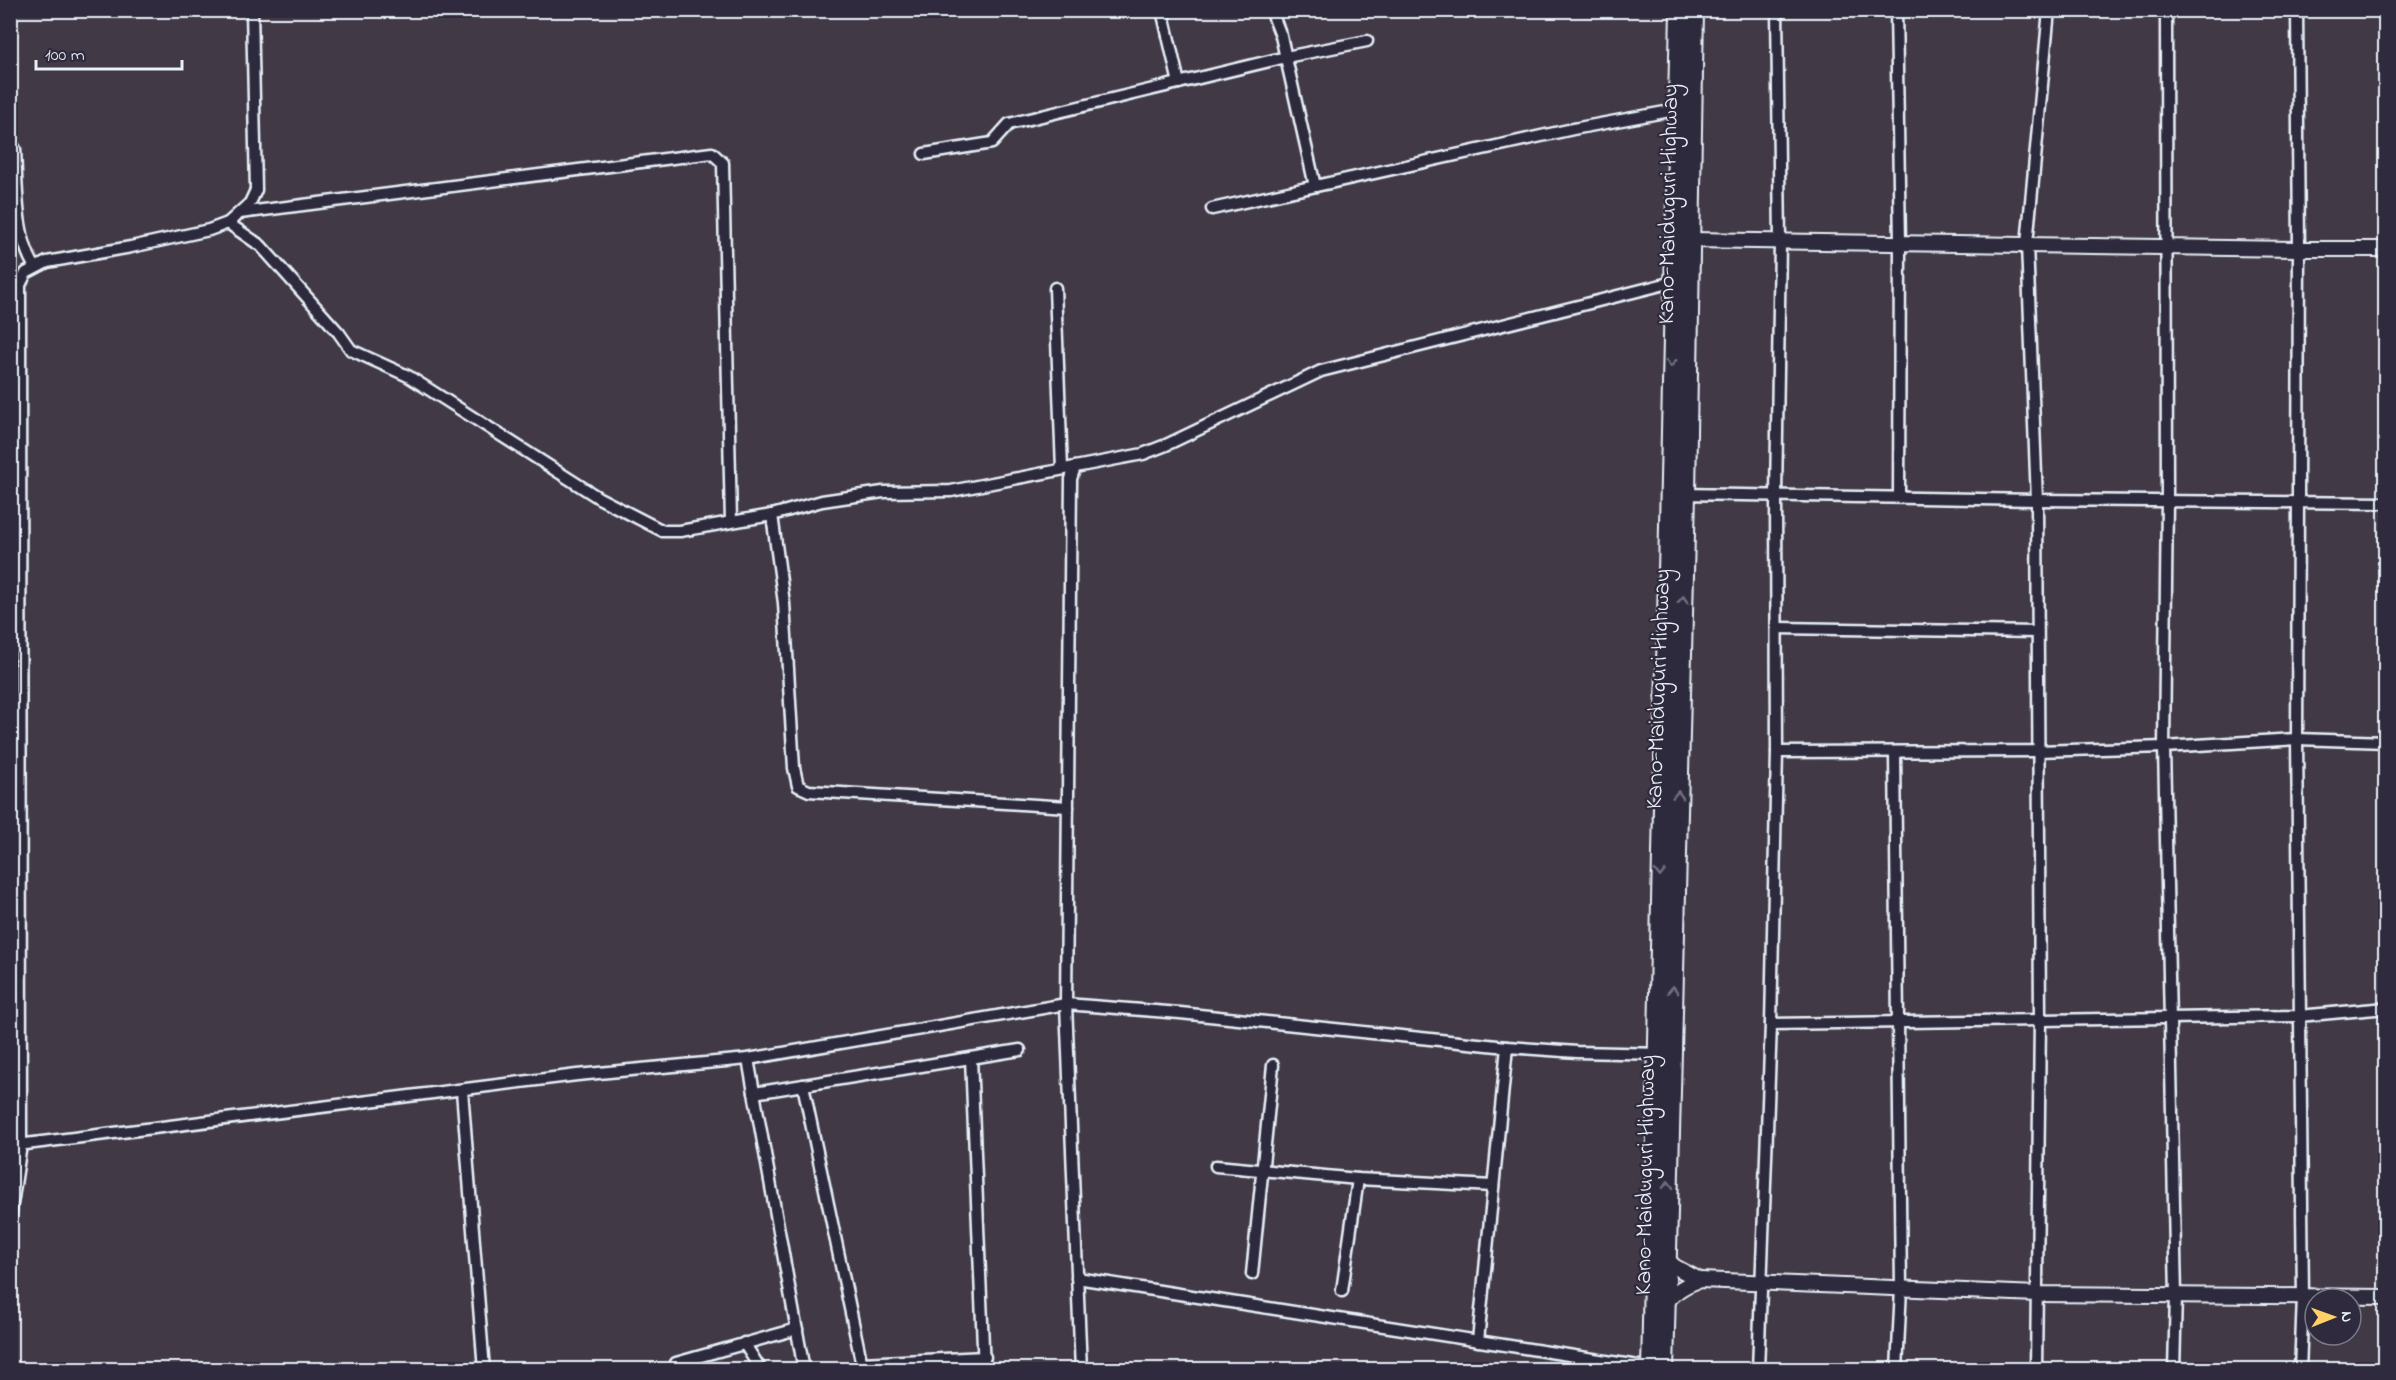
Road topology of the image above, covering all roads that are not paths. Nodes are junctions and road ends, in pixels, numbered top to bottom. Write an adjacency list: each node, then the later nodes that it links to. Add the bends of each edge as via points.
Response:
1 (252, 10): 19 (street, via 256,190)
2 (1162, 10): 13 (street)
3 (1271, 10): 12 (street)
4 (1680, 10): 14 (highway, Kano-Maiduguri Highway)
5 (1694, 10): 14 (highway, Kano-Maiduguri Highway)
6 (1777, 10): 22 (street)
7 (1896, 10): 23 (street)
8 (2049, 10): 24 (street)
9 (2166, 10): 25 (street)
10 (2297, 10): 26 (street)
11 (1367, 41): 12 (street)
12 (1286, 57): 13 (street); 17 (street)
13 (1179, 83): 16 (street, via 1009,124 992,143)
14 (1685, 109): 17 (street, via 1573,129); 21 (highway, Kano-Maiduguri Highway); 29 (highway, Kano-Maiduguri Highway)
15 (10, 142): 28 (street, via 15,149 22,231 27,255)
16 (924, 154)
17 (1315, 186): 18 (street)
18 (1212, 209)
19 (240, 213): 20 (street); 41 (street, via 712,153 723,163)
20 (228, 223): 28 (street); 41 (street, via 261,246 351,350 443,396 599,498 663,531)
21 (1691, 240): 22 (street); 33 (highway, Kano-Maiduguri Highway)
22 (1780, 242): 23 (street); 34 (street)
23 (1900, 243): 24 (street); 35 (street)
24 (2027, 244): 25 (street); 36 (street)
25 (2166, 246): 26 (street); 37 (street)
26 (2299, 249): 27 (street); 38 (street)
27 (2385, 249)
28 (35, 267): 42 (street, via 26,273 20,285)
29 (1673, 282): 31 (street, via 1321,371 1143,454); 33 (highway, Kano-Maiduguri Highway, one-way to 33)
30 (1055, 288): 32 (street)
31 (1075, 467): 32 (street); 52 (street, via 1071,480)
32 (1062, 469): 40 (street, via 951,491 883,492 822,501)
33 (1677, 494): 34 (street); 62 (highway, Kano-Maiduguri Highway)
34 (1776, 496): 35 (street); 44 (street)
35 (1899, 497): 36 (street)
36 (2037, 500): 37 (street); 45 (street)
37 (2167, 501): 38 (street); 48 (street)
38 (2297, 503): 39 (street); 46 (street)
39 (2385, 503)
40 (772, 515): 41 (street); 52 (street, via 784,603 798,786 809,791)
41 (730, 522)
42 (15, 604): 43 (street)
43 (15, 618): 69 (street)
44 (1777, 628): 45 (street); 50 (street)
45 (2037, 632): 49 (street)
46 (2297, 739): 47 (street); 48 (street); 55 (street)
47 (2385, 742)
48 (2164, 747): 49 (street); 57 (street)
49 (2038, 751): 51 (street); 56 (street)
50 (1777, 752): 51 (street); 59 (street)
51 (1895, 753): 58 (street)
52 (1068, 807): 53 (street)
53 (1066, 1004): 60 (street); 64 (street); 77 (street)
54 (2385, 1008): 55 (street)
55 (2299, 1016): 57 (street); 86 (street)
56 (2040, 1019): 57 (street); 58 (street); 82 (street)
57 (2171, 1019): 83 (street)
58 (1898, 1022): 59 (street); 80 (street)
59 (1771, 1024): 79 (street)
60 (1507, 1047): 62 (street); 73 (street)
61 (1020, 1050): 63 (street)
62 (1664, 1054): 75 (highway, Kano-Maiduguri Highway, one-way to 62); 94 (highway, Kano-Maiduguri Highway)
63 (971, 1058): 66 (street); 91 (street)
64 (748, 1059): 67 (street); 68 (street)
65 (1273, 1065): 71 (street)
66 (803, 1085): 68 (street); 93 (street)
67 (462, 1090): 69 (street); 95 (street)
68 (754, 1093): 88 (street)
69 (16, 1145): 74 (street)
70 (1216, 1166): 71 (street)
71 (1262, 1170): 72 (street); 76 (street)
72 (1358, 1179): 73 (street); 81 (street)
73 (1493, 1186): 89 (street)
74 (10, 1218)
75 (1666, 1258): 78 (street, via 1684,1274); 87 (highway, Kano-Maiduguri Highway)
76 (1252, 1274)
77 (1077, 1278): 89 (street); 99 (street)
78 (1700, 1280): 79 (street); 87 (street, via 1686,1284)
79 (1762, 1283): 80 (street); 100 (street)
80 (1901, 1288): 82 (street); 101 (street)
81 (1342, 1291)
82 (2038, 1294): 83 (street); 102 (street)
83 (2176, 1296): 86 (street); 103 (street)
84 (2363, 1297): 85 (street)
85 (2385, 1297)
86 (2303, 1298): 104 (street)
87 (1665, 1303): 94 (highway, Kano-Maiduguri Highway)
88 (797, 1329): 90 (street); 97 (street)
89 (1478, 1341): 94 (street)
90 (744, 1343): 92 (street); 96 (street)
91 (985, 1357): 93 (street); 98 (street)
92 (676, 1363)
93 (862, 1366)
94 (1655, 1369)
95 (484, 1370)
96 (761, 1370)
97 (804, 1370)
98 (984, 1370)
99 (1081, 1370)
100 (1758, 1370)
101 (1897, 1370)
102 (2036, 1370)
103 (2174, 1370)
104 (2300, 1370)

